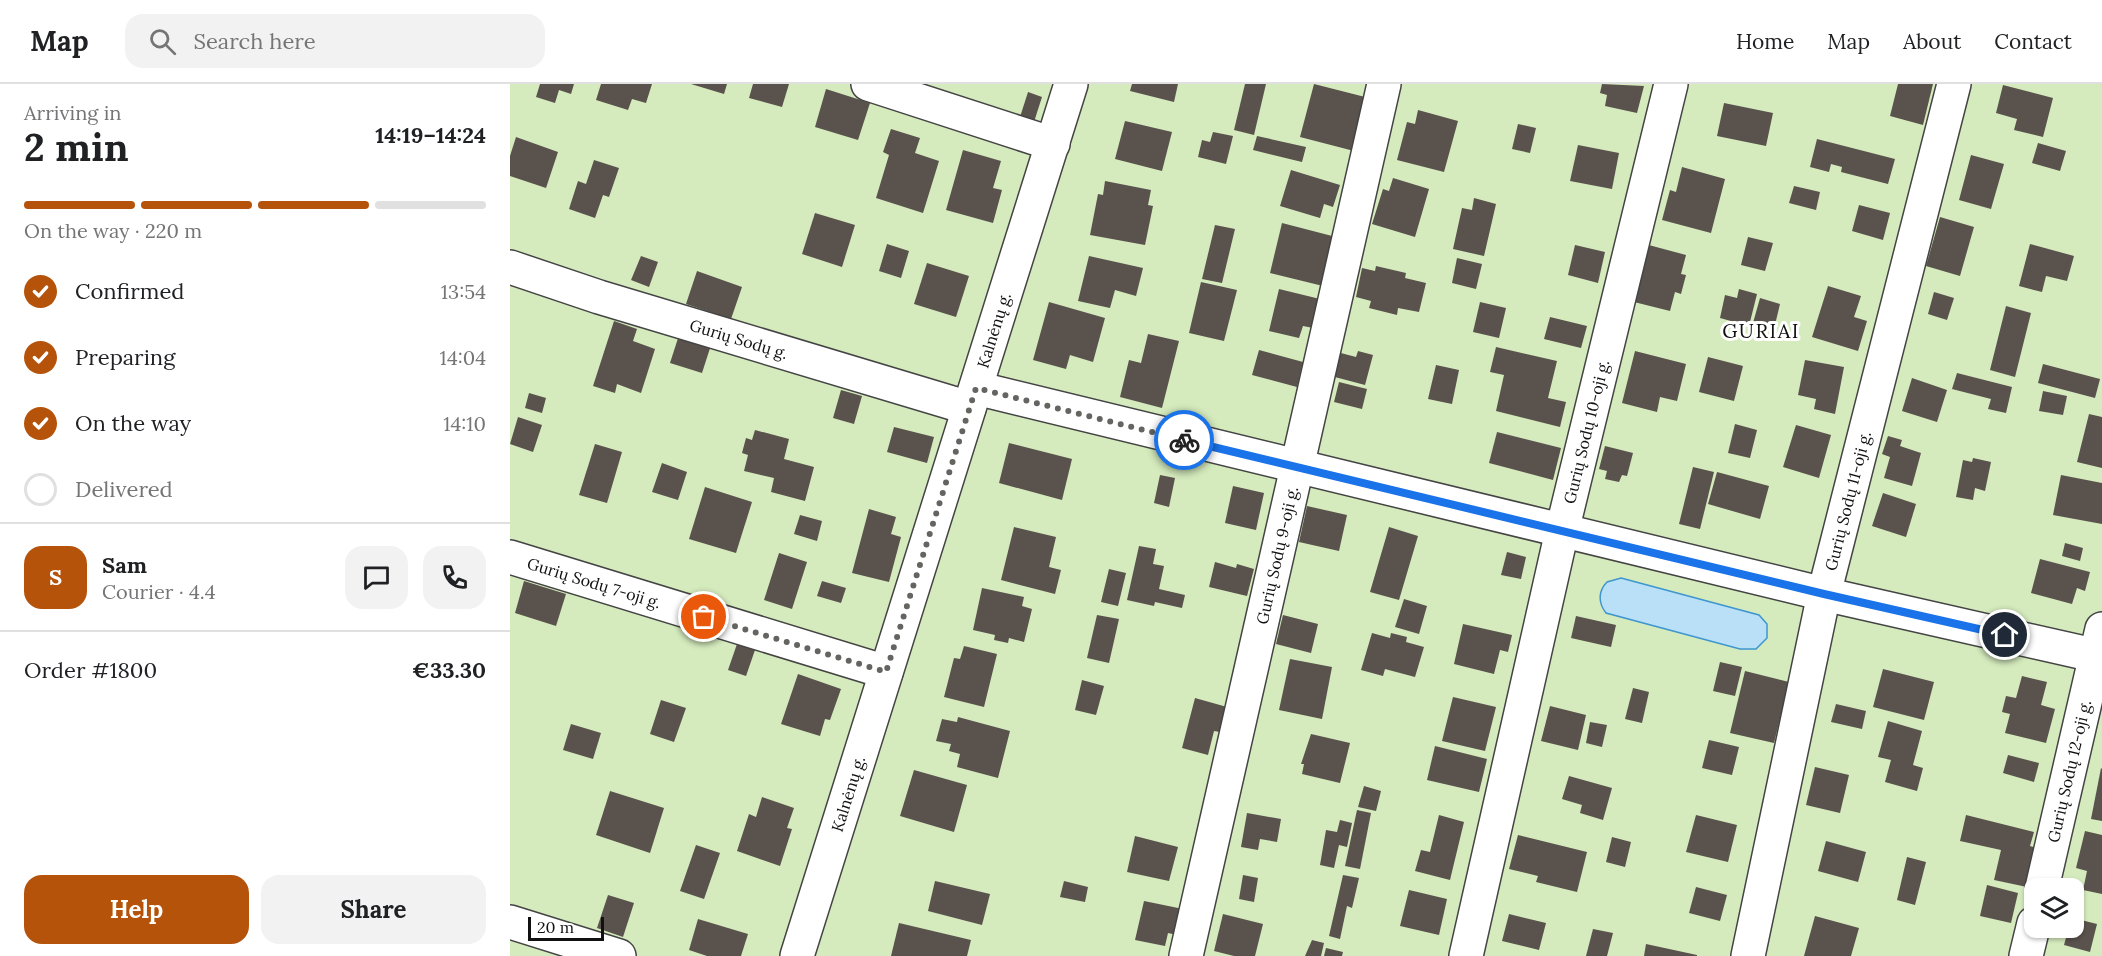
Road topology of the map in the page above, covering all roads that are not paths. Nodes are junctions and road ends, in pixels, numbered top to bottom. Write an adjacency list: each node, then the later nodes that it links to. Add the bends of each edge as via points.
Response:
1 (868, 84): 6 (street)
2 (1071, 84): 6 (street, Kalnėnų g.)
3 (1384, 84): 9 (street, Gurių Sodų 9-oji g.)
4 (1671, 84): 10 (street, Gurių Sodų 10-oji g.)
5 (1954, 84): 12 (street, Gurių Sodų 11-oji g.)
6 (1053, 144): 8 (street, Kalnėnų g.)
7 (510, 267): 8 (street, Gurių Sodų g., via 610,301)
8 (973, 398): 9 (street, Gurių Sodų g.); 14 (street, Kalnėnų g.)
9 (1295, 467): 10 (street, Gurių Sodų g.); 20 (street, Gurių Sodų 9-oji g.)
10 (1562, 531): 12 (street, Gurių Sodų g.); 21 (street, Gurių Sodų 10-oji g.)
11 (510, 557): 14 (street, Gurių Sodų 7-oji g.)
12 (1824, 594): 13 (street, Gurių Sodų g.); 22 (street, Gurių Sodų 11-oji g.)
13 (2100, 647): 15 (street, Gurių Sodų 12-oji g.)
14 (886, 672): 19 (street, Kalnėnų g.)
15 (2044, 878)
16 (510, 922): 18 (street)
17 (2030, 938): 23 (street)
18 (619, 956)
19 (797, 956)
20 (1186, 956)
21 (1466, 956)
22 (1748, 956)
23 (2026, 956)

